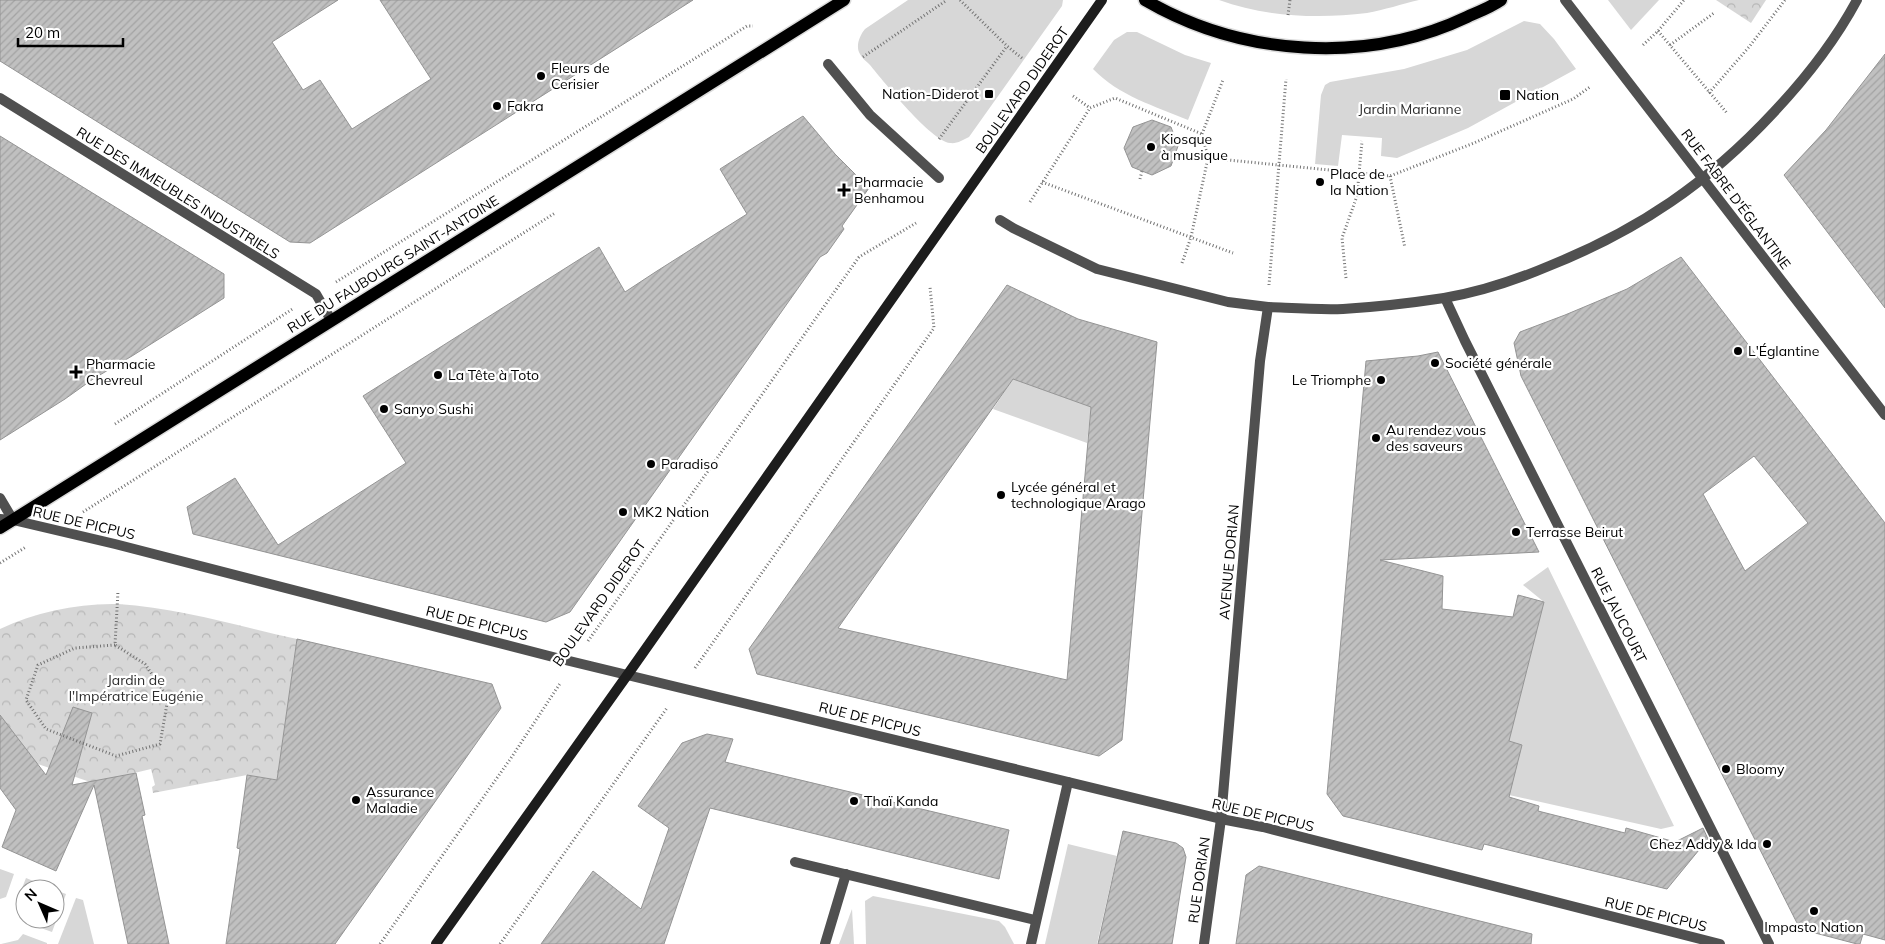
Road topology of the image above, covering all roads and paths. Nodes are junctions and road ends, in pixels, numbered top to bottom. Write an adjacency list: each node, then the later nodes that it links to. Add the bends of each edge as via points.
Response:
1 (844, 0): 55 (main road, RUE DU FAUBOURG SAINT-ANTOINE)
2 (947, 0): 19 (path)
3 (960, 0): 18 (path)
4 (1102, 0): 46 (main road, BOULEVARD DIDEROT)
5 (1145, 0): 7 (main road, via 1168,13 1226,36 1287,47 1342,48 1396,41 1448,26)
6 (1290, 0): 13 (path)
7 (1501, 0)
8 (1565, 0): 40 (street, RUE FABRE D'ÉGLANTINE)
9 (1684, 0): 15 (path)
10 (1785, 0): 25 (path)
11 (1857, 0): 40 (street, via 1844,24 1802,82 1747,141)
12 (1714, 13): 17 (path)
13 (1288, 14)
14 (756, 26): 52 (path, RUE DU FAUBOURG SAINT-ANTOINE, via 747,26)
15 (1658, 31): 16 (path); 17 (path)
16 (1643, 45)
17 (1670, 45): 25 (path)
18 (1006, 46): 20 (path); 31 (path)
19 (863, 57)
20 (1023, 59)
21 (828, 64): 38 (street, via 870,115)
22 (1286, 79): 34 (path)
23 (1223, 80): 30 (path)
24 (1590, 88): 37 (path, via 1573,99 1474,143)
25 (1709, 93): 29 (path)
26 (1073, 96): 28 (path)
27 (0, 98): 52 (street, RUE DES IMMEUBLES INDUSTRIELS)
28 (1090, 108): 30 (path, via 1115,98); 41 (path)
29 (1727, 113)
30 (1202, 134): 33 (path)
31 (938, 138)
32 (1362, 141): 36 (path)
33 (1208, 158): 34 (path); 45 (path)
34 (1279, 165): 36 (path); 50 (path)
35 (1142, 171): 39 (path)
36 (1359, 173): 37 (path); 51 (path, via 1357,196 1342,238)
37 (1390, 176): 47 (path)
38 (939, 178)
39 (1140, 179)
40 (1704, 179): 53 (street, via 1659,211 1584,252 1516,280); 56 (street, RUE FABRE D'ÉGLANTINE)
41 (1042, 182): 42 (path); 45 (path)
42 (1030, 202)
43 (924, 218): 66 (path, BOULEVARD DIDEROT, via 859,256)
44 (1000, 220): 54 (street, via 1097,269 1228,302)
45 (1191, 237): 48 (path); 49 (path)
46 (926, 248): 67 (main road, BOULEVARD DIDEROT); 68 (path, via 934,328)
47 (1405, 248)
48 (1232, 253)
49 (1182, 263)
50 (1270, 274)
51 (1346, 278)
52 (316, 294): 55 (street, RUE DES IMMEUBLES INDUSTRIELS); 57 (path, RUE DU FAUBOURG SAINT-ANTOINE)
53 (1445, 298): 54 (street, via 1342,309); 81 (street, RUE JAUCOURT)
54 (1268, 307): 70 (street, AVENUE DORIAN, via 1260,361)
55 (332, 320): 60 (main road, RUE DU FAUBOURG SAINT-ANTOINE)
56 (1885, 414)
57 (113, 425)
58 (0, 498): 60 (street)
59 (0, 519): 60 (street, RUE DE PICPUS)
60 (13, 520): 61 (main road, RUE DU FAUBOURG SAINT-ANTOINE); 66 (street, RUE DE PICPUS)
61 (0, 528)
62 (12, 556): 63 (path)
63 (0, 563)
64 (118, 591): 65 (path)
65 (115, 645): 65 (path, via 145,664 168,698 160,744 116,756 46,729 26,700 38,665 76,648)
66 (574, 661): 67 (street, RUE DE PICPUS); 74 (path, BOULEVARD DIDEROT, via 511,758)
67 (628, 674): 68 (street, RUE DE PICPUS); 75 (main road, BOULEVARD DIDEROT)
68 (682, 687): 69 (street, RUE DE PICPUS); 76 (path)
69 (1068, 782): 70 (street, RUE DE PICPUS); 73 (street)
70 (1221, 819): 79 (street, RUE DORIAN); 80 (street, RUE DE PICPUS)
71 (795, 862): 72 (street)
72 (846, 874): 73 (street); 77 (street)
73 (1035, 920): 78 (street)
74 (380, 944)
75 (436, 944)
76 (500, 944)
77 (825, 944)
78 (1030, 944)
79 (1204, 944)
80 (1720, 944)
81 (1769, 944)

